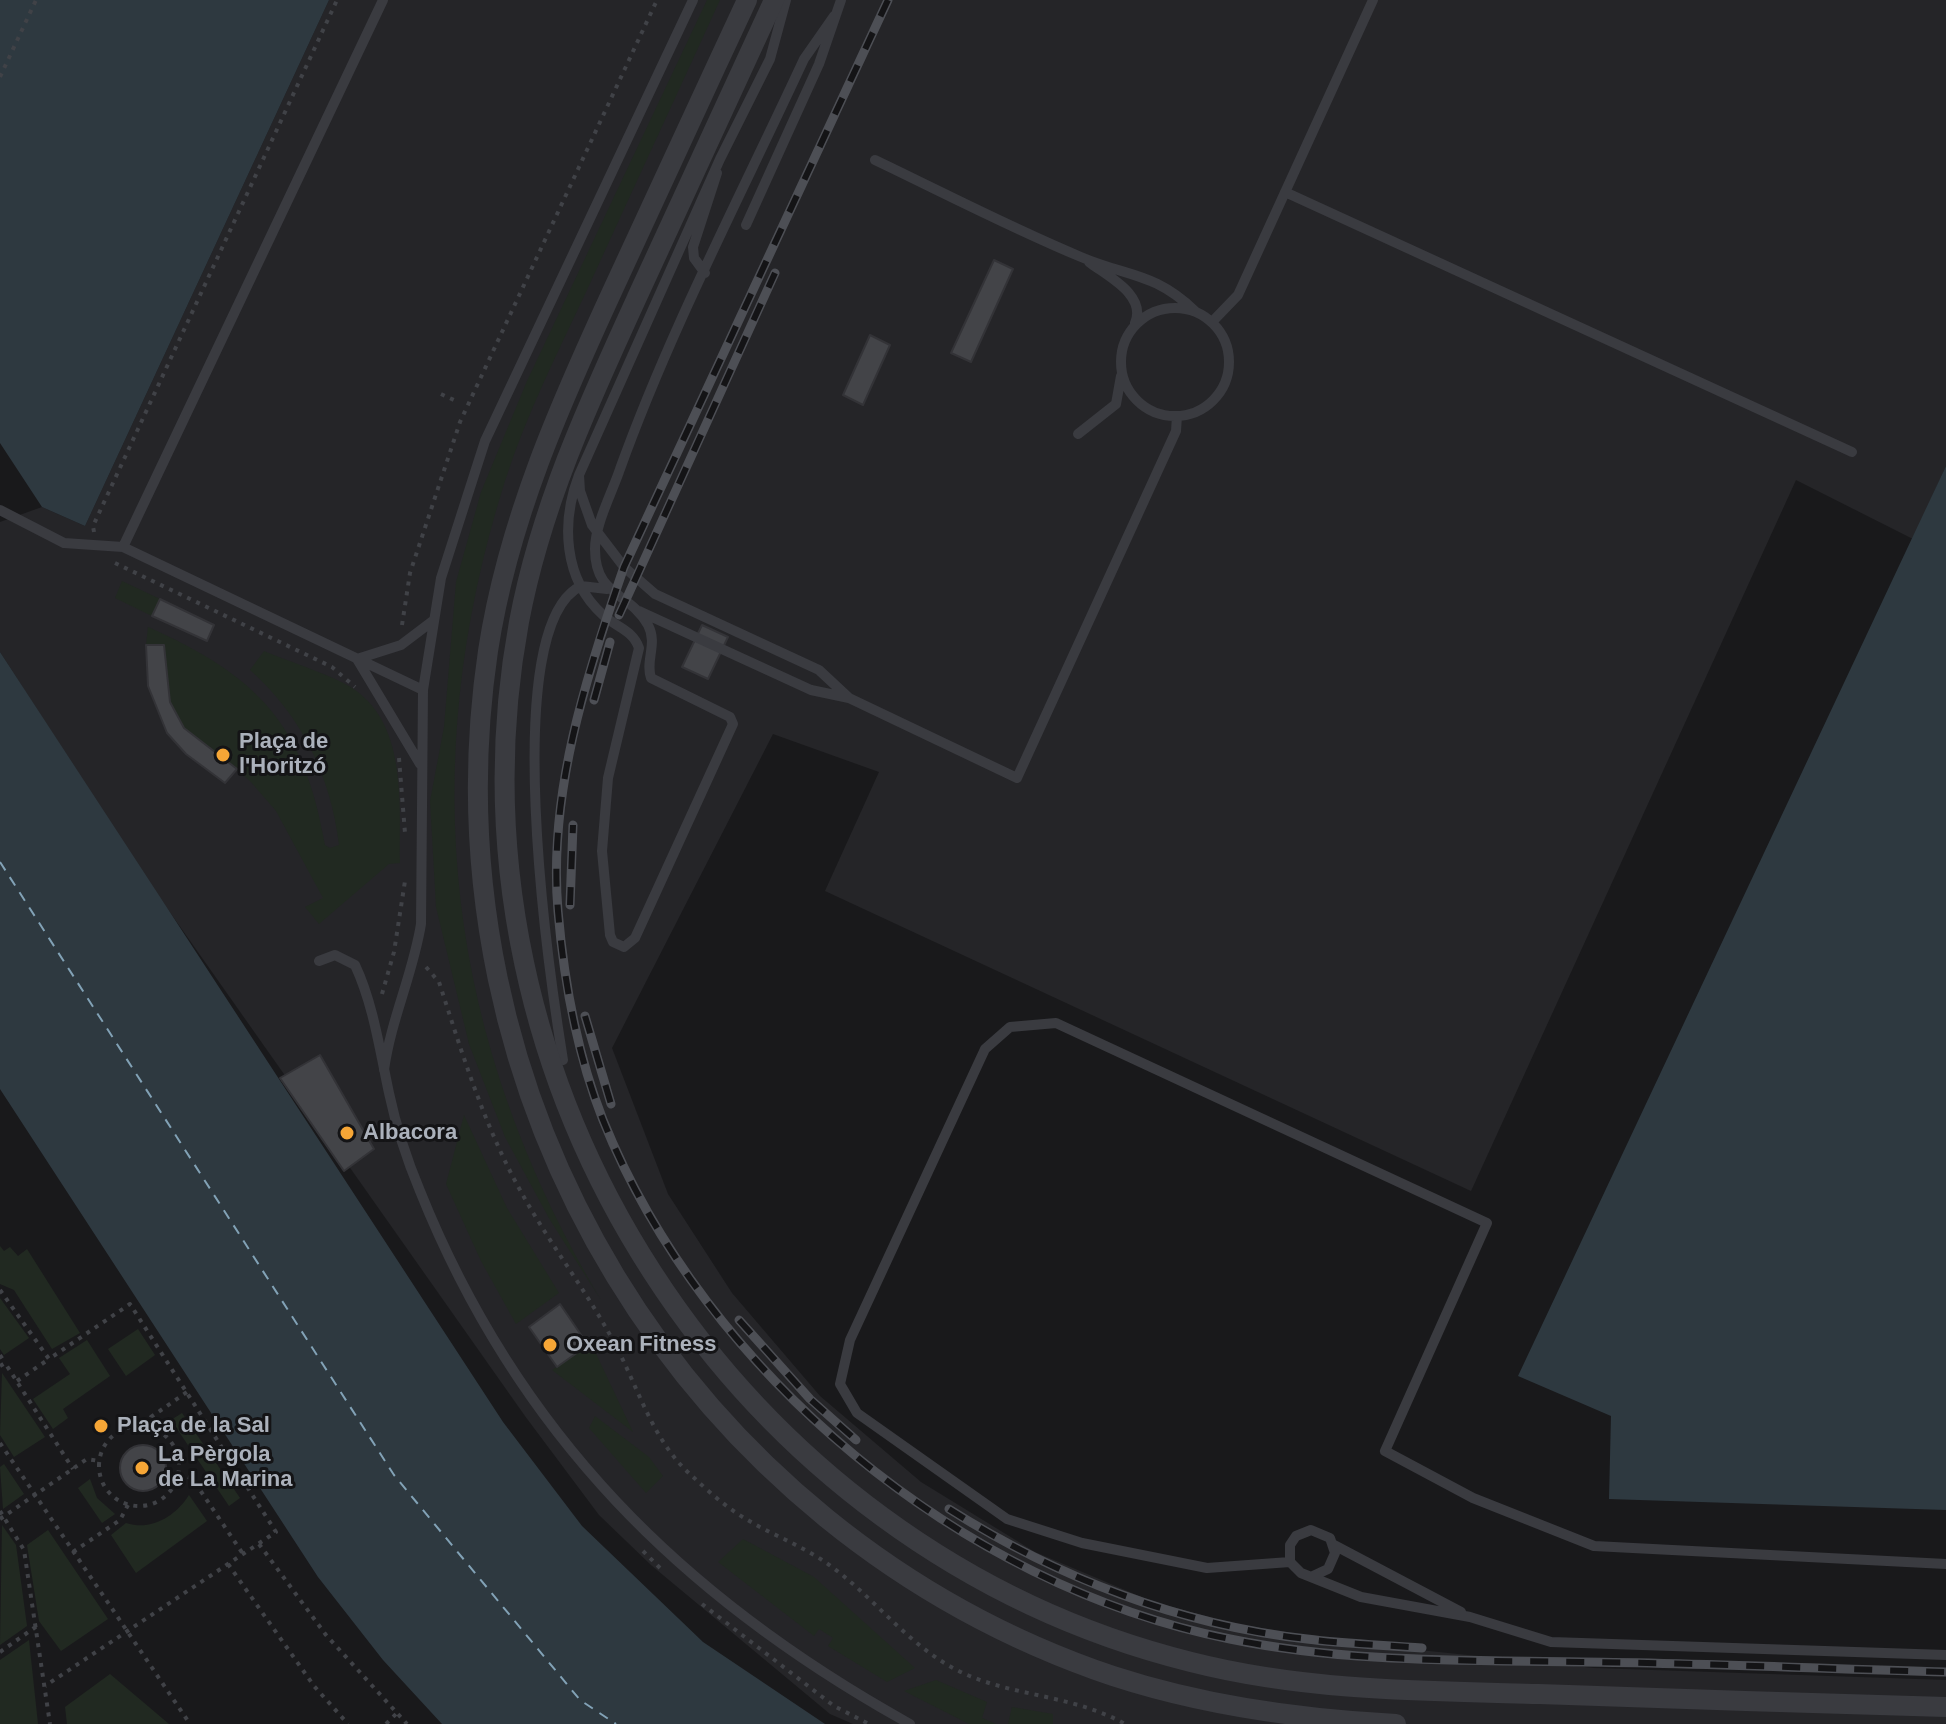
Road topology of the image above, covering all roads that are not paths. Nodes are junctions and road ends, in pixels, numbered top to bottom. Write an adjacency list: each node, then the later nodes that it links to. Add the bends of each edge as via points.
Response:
1 (383, 0): 25 (lane)
2 (693, 0): 30 (lane, via 485,441 441,578)
3 (747, 0): 47 (street, via 549,431 507,558 489,649 479,776 487,922 516,1057 546,1141 608,1266 705,1402 830,1521 903,1574 997,1626 1113,1675 1263,1712)
4 (774, 0): 38 (street, via 572,440 543,524 519,621 504,772 511,872 525,968 544,1045)
5 (786, 0): 9 (lane, via 770,59)
6 (841, 0): 8 (lane)
7 (1373, 0): 11 (lane)
8 (834, 16): 12 (lane, via 819,64); 14 (lane, via 804,59)
9 (720, 159): 14 (lane, via 715,189 693,247); 22 (lane)
10 (875, 160): 13 (lane)
11 (1285, 192): 16 (lane, via 1238,295); 21 (lane)
12 (746, 225)
13 (1084, 259): 15 (lane, via 1174,291); 17 (lane, via 1133,298 1138,308)
14 (705, 273): 24 (lane, via 637,424)
15 (1195, 311): 16 (lane); 17 (lane, via 1162,309)
16 (1212, 322): 19 (lane, via 1229,352 1223,386 1199,410)
17 (1134, 327): 18 (lane)
18 (1121, 366): 19 (lane, via 1134,396 1148,408); 20 (lane, via 1116,404)
19 (1177, 416): 34 (lane, via 1176,431 1017,778)
20 (1078, 434)
21 (1852, 452)
22 (579, 475): 24 (lane, via 586,512); 26 (lane, via 566,520)
23 (0, 510): 25 (lane, via 64,543)
24 (598, 533): 27 (lane, via 596,562); 28 (lane, via 624,567)
25 (123, 547): 32 (lane)
26 (581, 586): 27 (lane); 29 (lane, via 639,648 608,778 602,851 610,935 624,947 635,938 733,724 730,717 651,678 652,635); 38 (lane, via 562,600 550,628 539,688 534,778 548,964)
27 (607, 589): 29 (lane)
28 (673, 603): 31 (lane, via 676,616); 34 (lane, via 819,670)
29 (635, 609): 31 (lane)
30 (434, 620): 32 (lane, via 401,645); 33 (lane)
31 (665, 622): 34 (lane, via 811,690)
32 (357, 659): 33 (lane); 35 (lane)
33 (423, 690): 35 (lane)
34 (849, 698)
35 (421, 764): 37 (lane, via 421,924 416,956 388,1036)
36 (319, 961): 37 (lane, via 335,955 355,965)
37 (384, 1070): 46 (lane, via 415,1177 461,1283 515,1374 577,1458 664,1553 713,1594 835,1683)
38 (573, 1125): 45 (street, via 630,1239 677,1311 731,1381 777,1429 853,1495 927,1548 1052,1615 1191,1663 1321,1687)
39 (1334, 1545): 40 (lane, via 1324,1533 1302,1531 1290,1545); 42 (lane, via 1333,1563); 43 (lane)
40 (1290, 1562): 41 (lane, via 1207,1568 1082,1543 1007,1519 857,1413 840,1384 850,1340 985,1049 1010,1027 1056,1023 1487,1223 1385,1451 1473,1498 1594,1546); 42 (lane)
41 (1946, 1564)
42 (1313, 1576): 43 (lane, via 1361,1597)
43 (1470, 1617): 44 (lane, via 1551,1642)
44 (1946, 1655)
45 (1946, 1707)
46 (910, 1724)
47 (1396, 1724)

